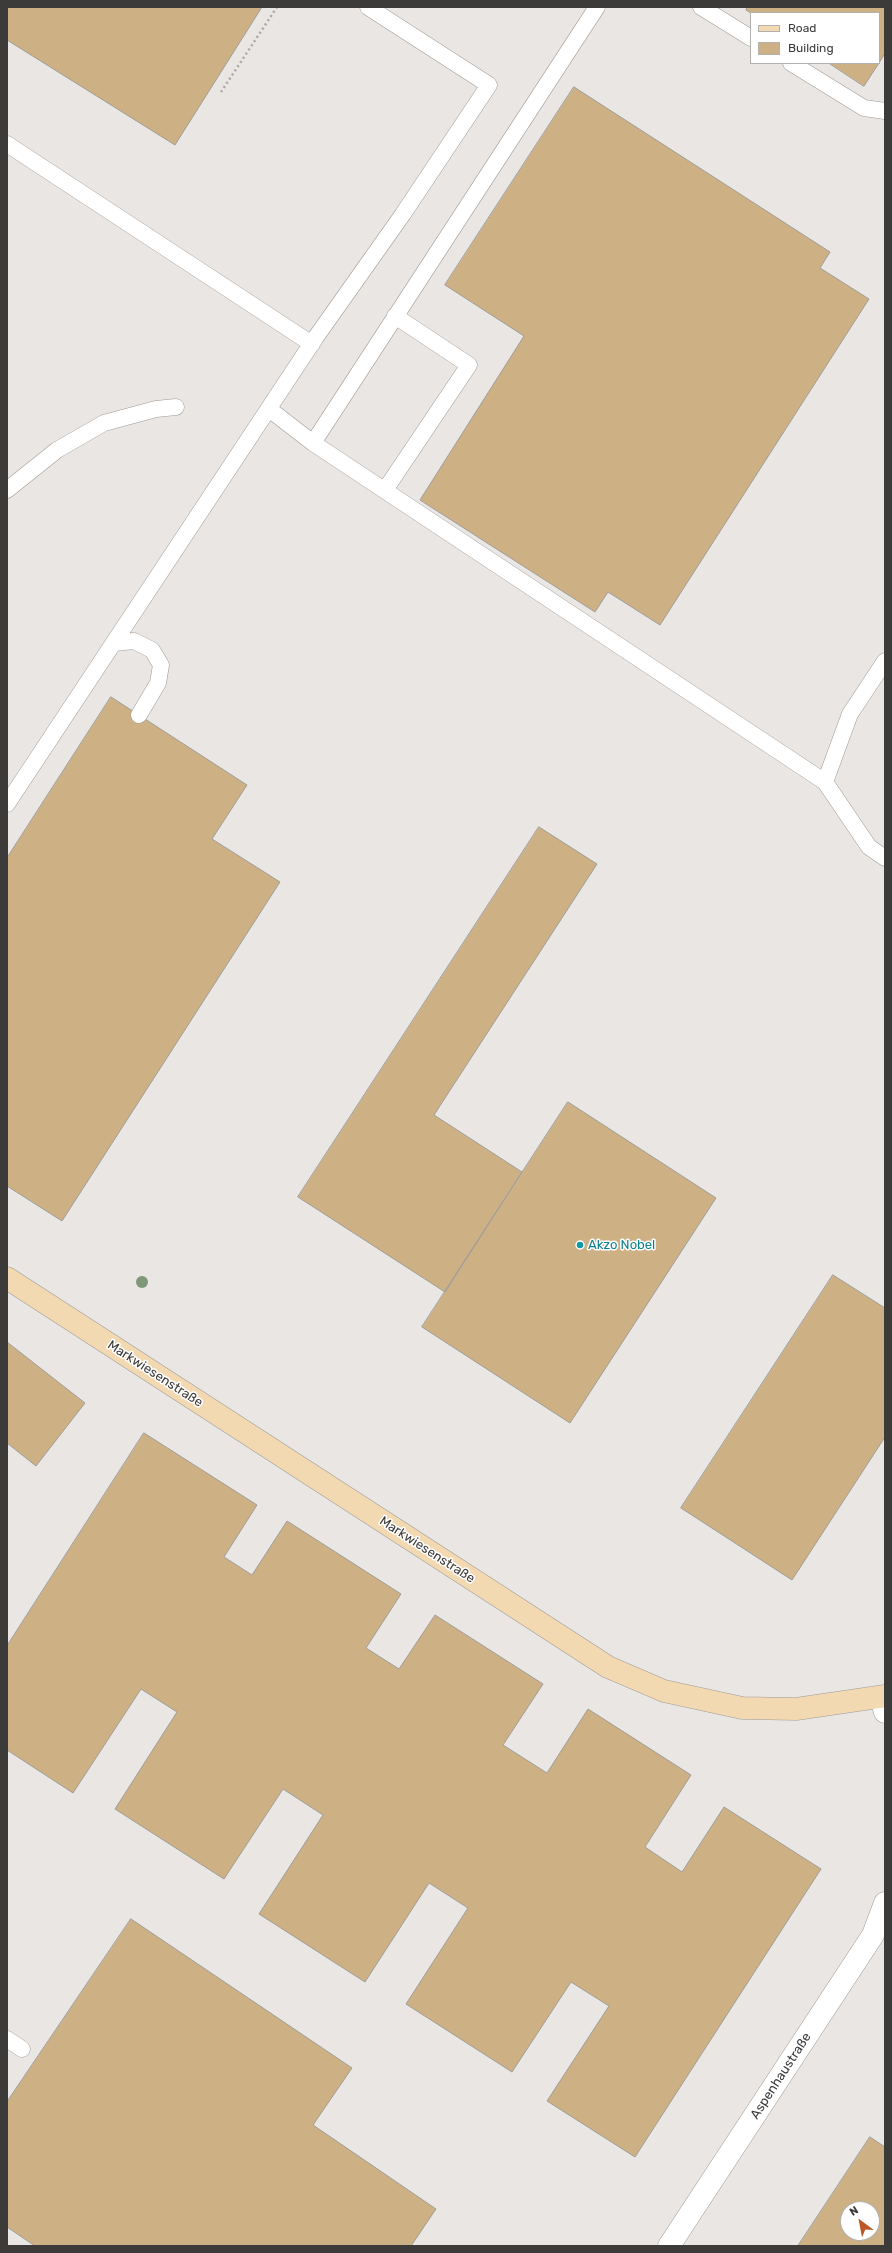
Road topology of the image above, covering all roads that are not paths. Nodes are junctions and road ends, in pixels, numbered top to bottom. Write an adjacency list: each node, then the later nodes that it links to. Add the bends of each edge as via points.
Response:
1 (368, 7): 9 (lane, via 489,85)
2 (597, 7): 8 (lane)
3 (701, 7): 4 (lane)
4 (750, 37)
5 (793, 64): 6 (lane, via 864,108)
6 (885, 111)
7 (7, 144): 9 (lane)
8 (395, 316): 12 (lane); 14 (lane, via 469,365)
9 (312, 344): 11 (lane)
10 (176, 407): 13 (lane, via 156,409 104,423 57,450)
11 (269, 409): 12 (lane); 15 (lane)
12 (313, 443): 14 (lane)
13 (7, 490)
14 (385, 490): 18 (lane)
15 (114, 643): 17 (lane, via 134,641 152,650 160,665 158,683); 19 (lane)
16 (885, 661): 18 (lane, via 850,714)
17 (139, 715)
18 (825, 782): 20 (lane, via 869,847)
19 (7, 804)
20 (885, 858)
21 (7, 1278): 22 (street, Markwiesenstraße, via 608,1667 664,1691 742,1708 796,1709)
22 (884, 1702)
23 (885, 1903): 26 (street, Aspenhaustraße, via 873,1935)
24 (7, 2039): 25 (lane)
25 (22, 2049)
26 (669, 2246)

